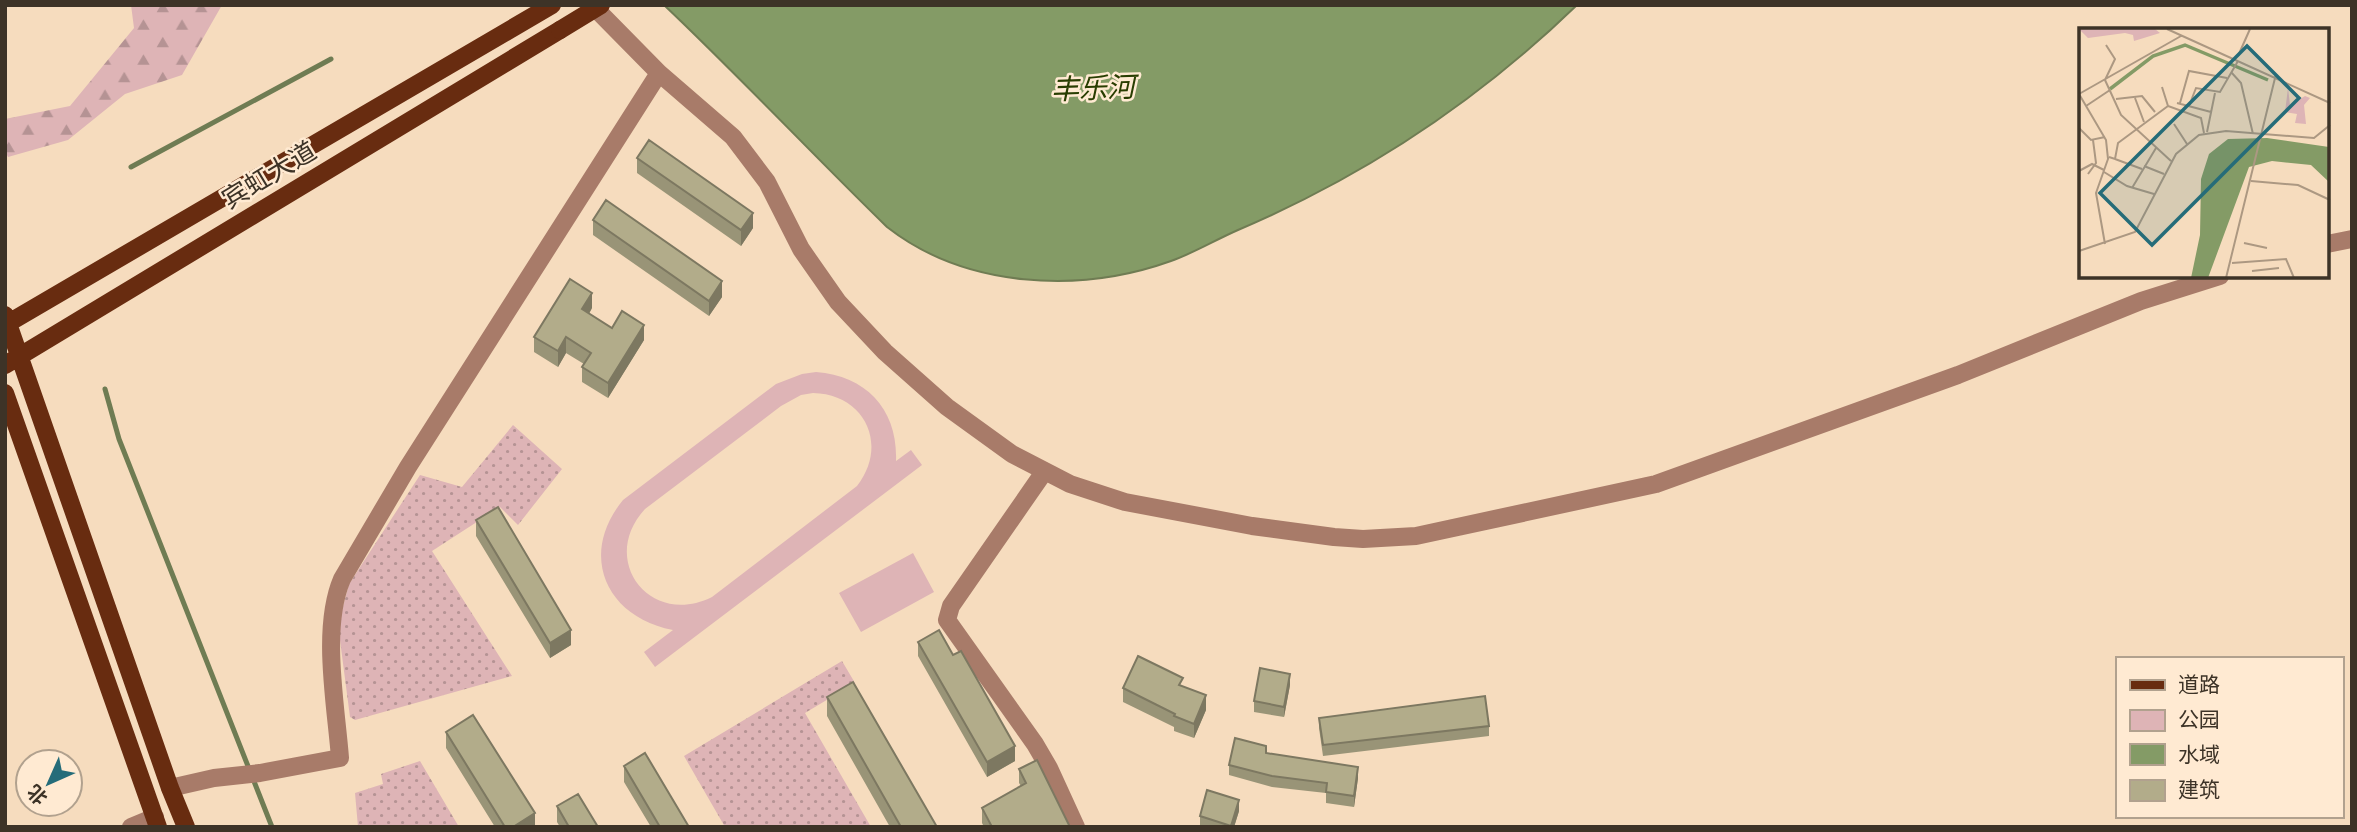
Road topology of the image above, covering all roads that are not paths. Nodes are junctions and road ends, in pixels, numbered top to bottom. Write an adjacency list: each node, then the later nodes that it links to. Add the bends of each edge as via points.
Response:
1 (592, 5): 4 (street)
2 (601, 5): 9 (main road, 宾虹大道, bridge)
3 (548, 8): 8 (main road, 宾虹大道)
4 (659, 73): 11 (street, via 733,136 780,204 818,276 849,315 947,407 1000,447); 12 (street, via 408,467 342,579 330,626 340,758)
5 (2352, 239): 6 (street)
6 (2329, 244)
7 (2214, 278): 11 (street, via 2141,301 1958,375 1656,484 1416,536 1335,537 1203,518 1097,494)
8 (6, 321): 9 (main road)
9 (12, 361): 12 (main road)
10 (5, 393): 13 (main road)
11 (1044, 472): 16 (street, via 951,606 947,621 1035,744)
12 (170, 788): 15 (main road)
13 (157, 822): 14 (street)
14 (131, 827)
15 (186, 827)
16 (1076, 827)

